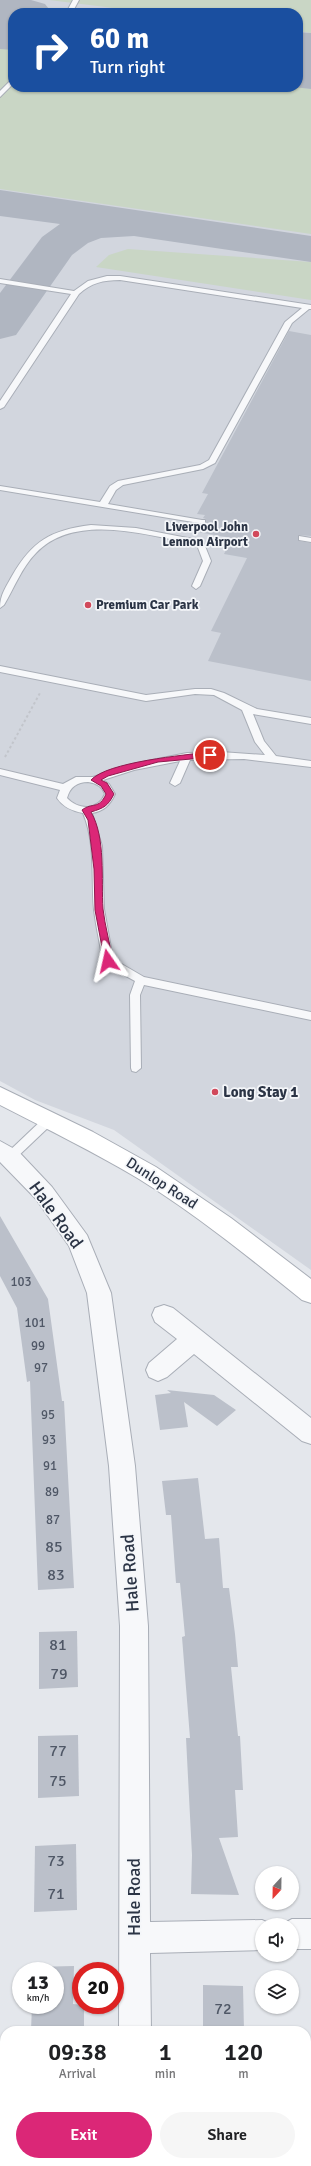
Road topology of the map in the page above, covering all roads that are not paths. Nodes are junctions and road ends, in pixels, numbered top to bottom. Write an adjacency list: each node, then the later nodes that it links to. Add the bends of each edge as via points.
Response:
1 (8, 86): 2 (lane)
2 (0, 95)
3 (0, 281): 4 (lane)
4 (76, 293): 5 (lane, via 91,282 108,277); 6 (lane)
5 (310, 307): 8 (lane, via 289,322 212,461 194,470 121,483 113,488)
6 (0, 407)
7 (0, 488): 8 (lane)
8 (103, 505): 9 (lane)
9 (202, 522)
10 (196, 586): 11 (lane, via 208,561 200,543 115,528 84,528 57,533 32,552)
11 (0, 605)
12 (0, 669): 13 (lane, via 134,696 160,698 197,691 211,692 226,696)
13 (246, 709): 14 (lane); 16 (lane, via 260,742)
14 (311, 721)
15 (187, 756): 16 (lane); 19 (lane, via 158,760 105,774); 20 (lane)
16 (272, 757): 17 (lane)
17 (311, 764)
18 (0, 772): 21 (lane)
19 (95, 780): 21 (lane, via 76,780); 22 (lane, via 108,789 109,798 100,807)
20 (175, 784)
21 (65, 788): 22 (lane, via 62,798 65,803 78,810)
22 (86, 810): 23 (lane, via 92,820 98,869 99,910 108,961)
23 (141, 980): 24 (lane); 25 (lane, via 135,995)
24 (311, 1016)
25 (136, 1068)
26 (0, 1095): 27 (street, Dunlop Road)
27 (49, 1120): 28 (lane); 29 (street, Dunlop Road, via 167,1185 228,1227)
28 (5, 1154): 37 (street, Hale Road, via 44,1193 80,1242 99,1293 122,1466 134,1626)
29 (311, 1293)
30 (164, 1315): 31 (street)
31 (194, 1339): 32 (street); 33 (street)
32 (158, 1370)
33 (311, 1433)
34 (299, 1934): 35 (street)
35 (311, 1934)
36 (255, 1935): 37 (street)
37 (134, 1938): 38 (street, Hale Road)
38 (135, 2026)

